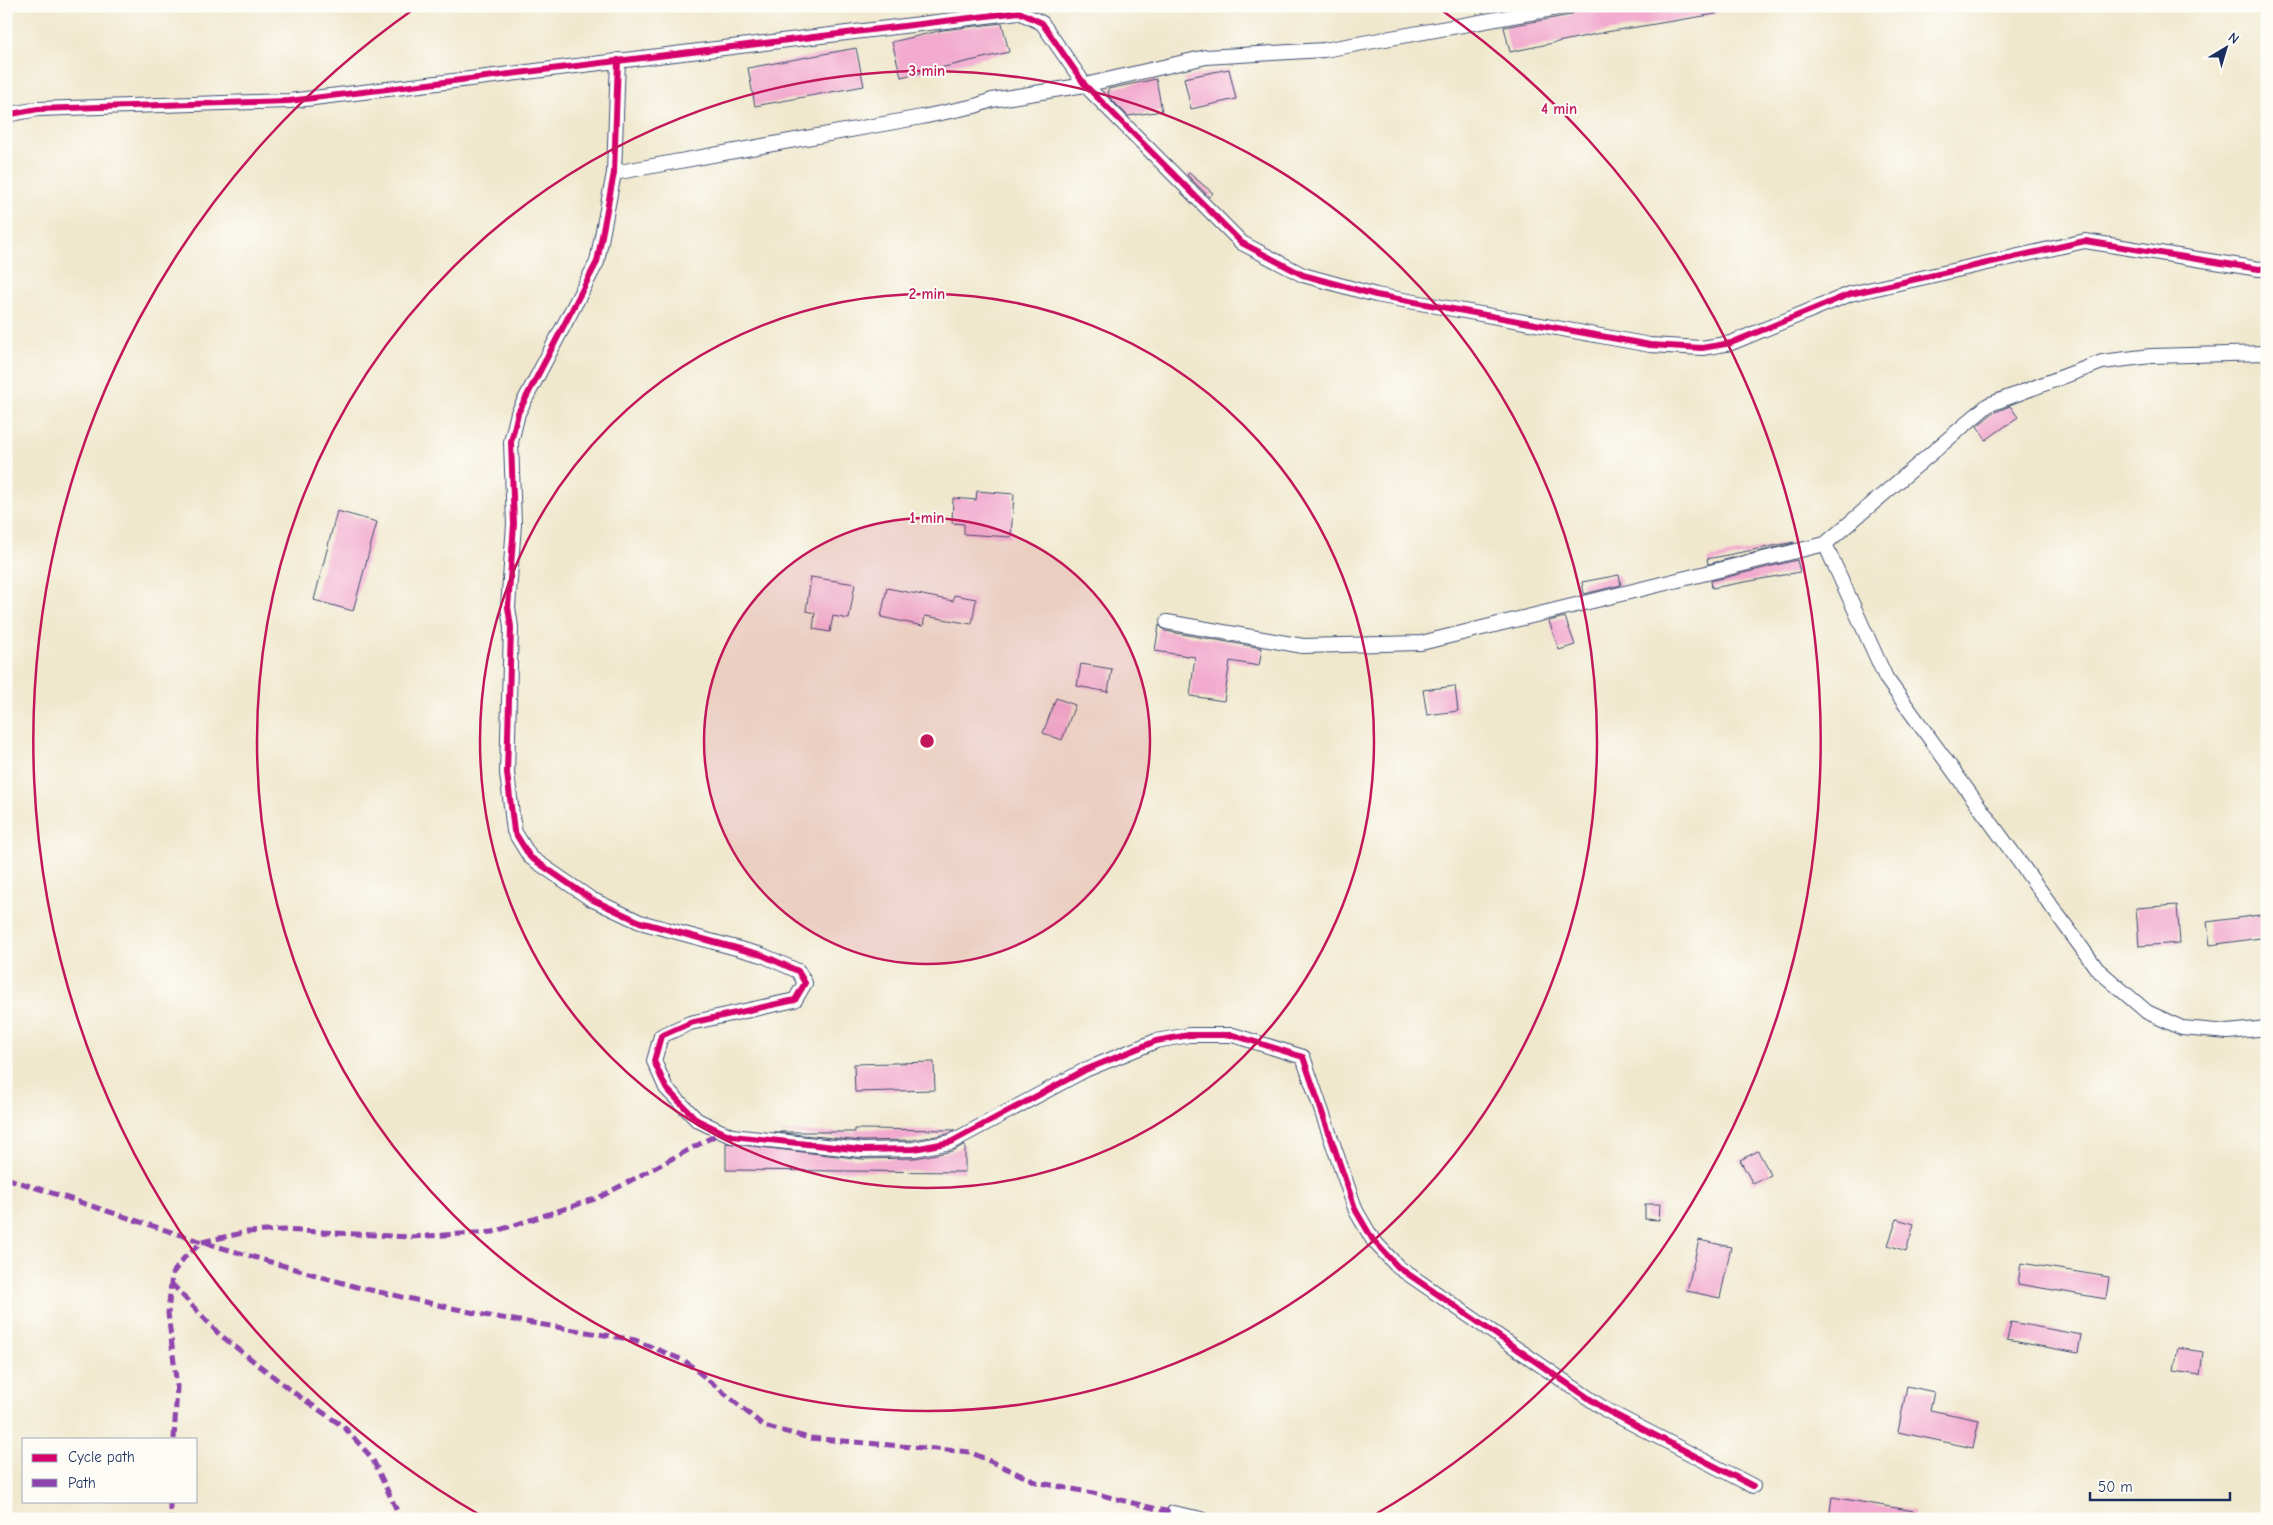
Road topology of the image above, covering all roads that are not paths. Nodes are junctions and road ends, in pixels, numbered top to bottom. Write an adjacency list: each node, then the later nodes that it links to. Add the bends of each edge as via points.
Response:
1 (1569, 6): 2 (street)
2 (1510, 11): 4 (street, via 1324,50 1206,57)
3 (618, 60): 4 (street, via 1019,12 1042,23); 5 (street, via 289,101 38,109); 6 (street)
4 (1086, 85): 6 (street); 7 (street, via 1242,243 1303,275 1376,295 1650,345 1702,348 1731,343 1850,294 2085,242)
5 (6, 115)
6 (614, 172): 12 (street, via 597,262 518,413 511,442 514,524 508,607 512,627 507,773 514,832 530,857 591,899 640,922 762,955 798,972 805,983 795,1000 690,1023 662,1036 654,1061 666,1088 697,1120 732,1136 862,1150 914,1149 951,1142 1085,1070 1156,1041 1189,1035 1233,1035 1303,1057 1356,1211 1373,1240 1398,1267 1606,1410)
7 (2267, 268)
8 (2267, 353): 9 (street, via 2152,356 2102,362 1988,405)
9 (1825, 544): 10 (street, via 1421,643 1303,646); 11 (street, via 1886,678 2097,969 2148,1012 2182,1028 2228,1032)
10 (1167, 622)
11 (2267, 1028)
12 (1754, 1486)
13 (1173, 1513): 14 (street)
14 (1202, 1519)

